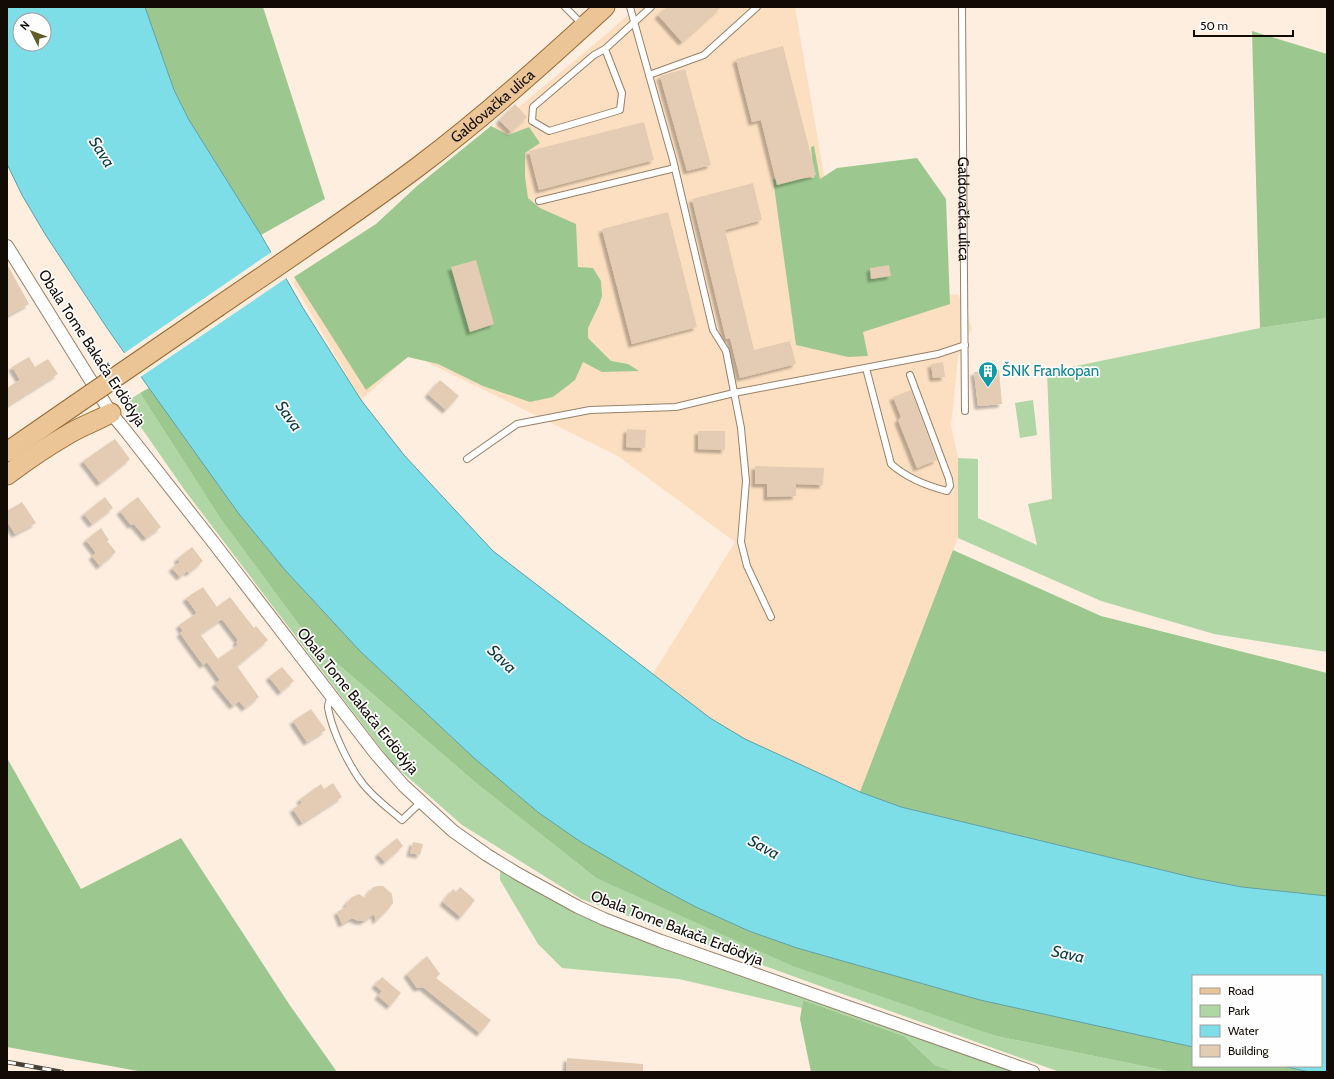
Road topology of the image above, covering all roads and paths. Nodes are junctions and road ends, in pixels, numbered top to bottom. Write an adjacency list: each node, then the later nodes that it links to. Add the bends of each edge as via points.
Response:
1 (564, 7): 8 (lane)
2 (605, 7): 8 (main road, Galdovačka ulica)
3 (630, 7): 7 (lane)
4 (651, 7): 7 (lane)
5 (757, 7): 10 (lane, via 704,55)
6 (962, 7): 14 (lane, Galdovačka ulica)
7 (634, 22): 9 (lane); 10 (lane)
8 (584, 26): 20 (main road, Galdovačka ulica, bridge, via 459,135 375,198)
9 (605, 49): 9 (lane, via 622,93 620,110 549,131 532,122 534,108 594,55)
10 (649, 75): 11 (lane)
11 (675, 168): 12 (lane); 17 (lane, via 713,330 726,351)
12 (539, 201)
13 (7, 246): 19 (street, Obala Tome Bakača Erdödyja)
14 (965, 345): 15 (lane, via 938,354); 18 (lane, Galdovačka ulica)
15 (866, 368): 16 (lane, via 891,464 900,472 930,487 947,491 950,486 949,479); 17 (lane)
16 (910, 375)
17 (734, 393): 21 (lane, via 676,407 590,410 517,424); 23 (lane, via 741,428 746,481 741,542 747,566)
18 (965, 411)
19 (111, 413): 22 (main road, via 66,435); 24 (street, Obala Tome Bakača Erdödyja)
20 (7, 452)
21 (467, 459)
22 (7, 475)
23 (772, 617)
24 (331, 697): 25 (street, Obala Tome Bakača Erdödyja, via 380,760); 25 (lane, via 328,707 336,735 362,783 378,801 402,820)
25 (421, 802): 26 (street, Obala Tome Bakača Erdödyja, via 453,831 487,855 543,888 604,919 727,965)
26 (1033, 1072)

